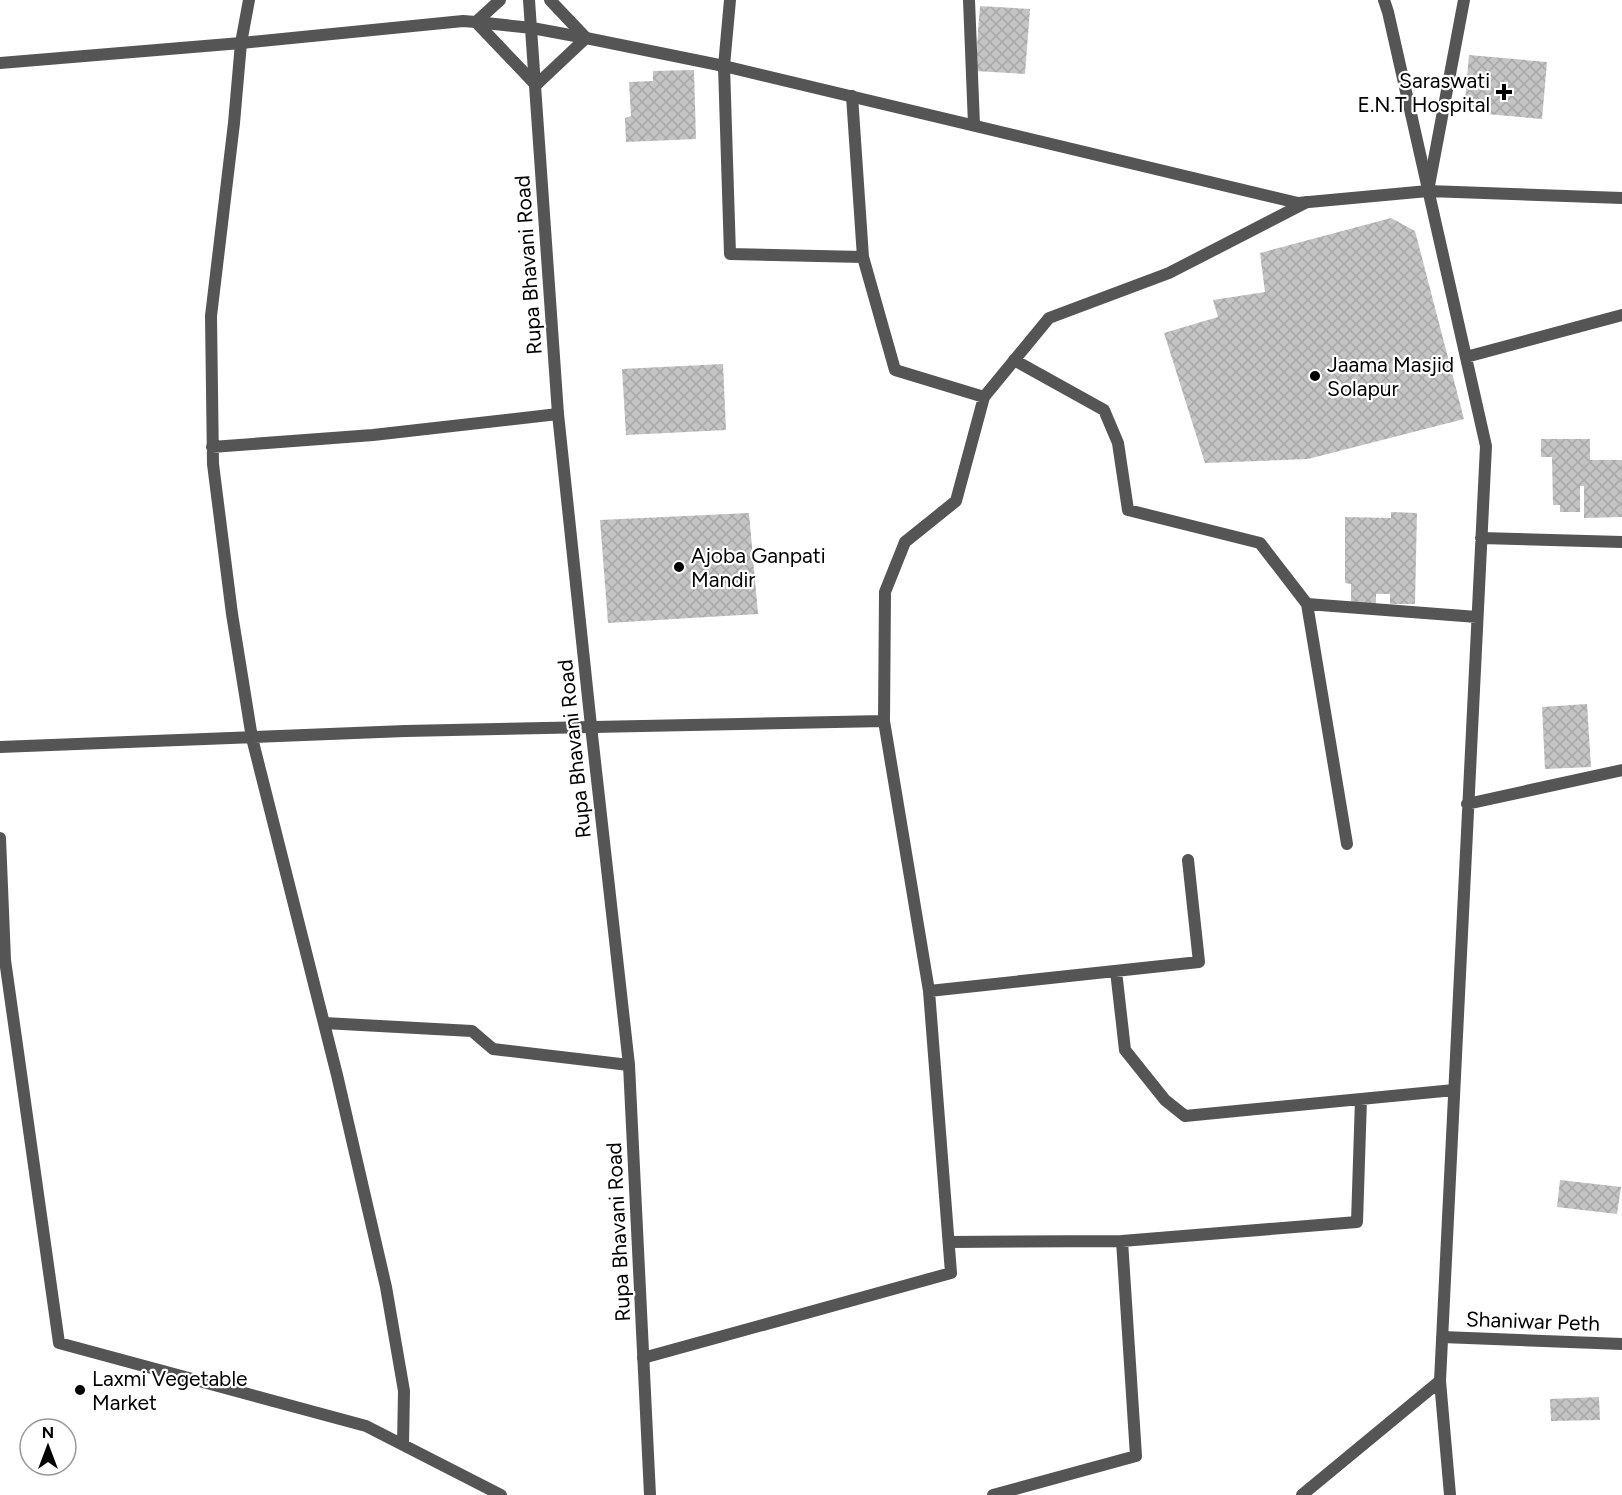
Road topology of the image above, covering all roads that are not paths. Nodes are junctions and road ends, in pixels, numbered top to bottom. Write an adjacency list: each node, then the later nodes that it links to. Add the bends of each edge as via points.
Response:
1 (249, 0): 12 (street)
2 (500, 0): 9 (street)
3 (529, 0): 10 (street, Rupa Bhavani Road)
4 (550, 0): 11 (street)
5 (730, 0): 14 (street)
6 (969, 0): 17 (street)
7 (1384, 0): 18 (street)
8 (1464, 0): 18 (street)
9 (476, 22): 10 (street); 12 (street); 15 (street)
10 (532, 28): 11 (street); 15 (street, Rupa Bhavani Road)
11 (586, 38): 14 (street); 15 (street)
12 (241, 44): 13 (street); 27 (street, via 211,316)
13 (0, 63)
14 (724, 66): 16 (street); 21 (street, via 730,254)
15 (536, 85): 26 (street, Rupa Bhavani Road)
16 (852, 96): 17 (street); 21 (street)
17 (974, 125): 20 (street, via 1298,203)
18 (1428, 191): 19 (street); 20 (street); 23 (street)
19 (1622, 198)
20 (1307, 202): 24 (street, via 1169,273 1049,318)
21 (863, 257): 25 (street, via 896,370)
22 (1622, 315): 23 (street)
23 (1466, 357): 28 (street, via 1486,446)
24 (1014, 360): 25 (street); 30 (street, via 1104,410 1118,443 1128,510 1260,543)
25 (984, 397): 32 (street, via 956,501 905,542 885,592)
26 (558, 414): 27 (street, via 373,435); 33 (street, Rupa Bhavani Road)
27 (212, 447): 34 (street)
28 (1481, 538): 29 (street); 31 (street)
29 (1622, 542)
30 (1307, 604): 31 (street); 39 (street)
31 (1477, 617): 37 (street)
32 (884, 721): 33 (street); 43 (street)
33 (591, 726): 34 (street); 46 (street, Rupa Bhavani Road)
34 (252, 738): 35 (street); 45 (street)
35 (0, 747)
36 (1622, 770): 37 (street)
37 (1467, 804): 47 (street)
38 (0, 838): 41 (street)
39 (1347, 844)
40 (1188, 860): 42 (street, via 1199,962)
41 (1, 868): 44 (street)
42 (1116, 971): 43 (street); 48 (street, via 1125,1050 1165,1100 1185,1116)
43 (929, 991): 50 (street)
44 (6, 1001): 55 (street, via 59,1343 366,1426)
45 (324, 1023): 46 (street, via 472,1031 493,1049); 55 (street, via 386,1287 404,1391)
46 (629, 1065): 53 (street, Rupa Bhavani Road)
47 (1454, 1090): 48 (street); 51 (street)
48 (1362, 1099): 49 (street, via 1357,1222)
49 (1122, 1241): 50 (street); 58 (street, via 1136,1456)
50 (949, 1242): 53 (street, via 951,1273)
51 (1442, 1337): 52 (street, Shaniwar Peth); 54 (street)
52 (1622, 1344)
53 (644, 1358): 57 (street, Rupa Bhavani Road)
54 (1440, 1381): 59 (street); 60 (street)
55 (403, 1445): 56 (street)
56 (501, 1495)
57 (650, 1495)
58 (993, 1495)
59 (1302, 1495)
60 (1450, 1495)

